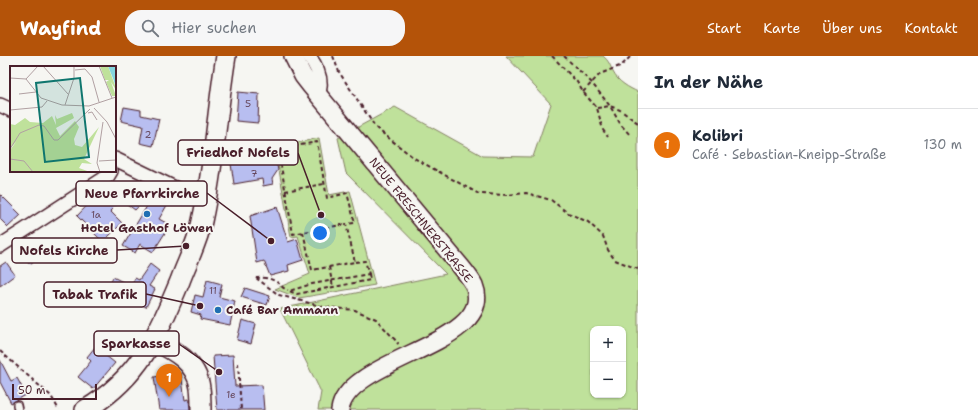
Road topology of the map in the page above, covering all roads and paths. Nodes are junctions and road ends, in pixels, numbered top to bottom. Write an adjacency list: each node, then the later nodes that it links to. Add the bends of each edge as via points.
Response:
1 (226, 56): 22 (main road)
2 (293, 56): 10 (street, NEUE FRESCHNERSTRASSE, via 302,76)
3 (309, 56): 10 (street, via 321,81)
4 (333, 56): 28 (path, via 339,72 376,128 414,158 480,194 507,195 526,192 551,200 568,213 588,222 603,236 615,260)
5 (552, 56): 9 (path)
6 (564, 56): 8 (path)
7 (631, 56): 8 (path, via 622,65 600,74)
8 (591, 82): 9 (path); 12 (path)
9 (583, 92): 13 (path)
10 (318, 95): 36 (street, NEUE FRESCHNERSTRASSE, via 474,285 474,309 457,329)
11 (0, 105): 14 (street)
12 (610, 106): 13 (path); 15 (path); 16 (path)
13 (597, 108): 17 (path, via 603,130)
14 (10, 110)
15 (638, 123)
16 (631, 136)
17 (608, 137)
18 (116, 164): 22 (street)
19 (110, 172): 25 (street, via 108,176)
20 (324, 184): 21 (path); 21 (path, via 317,142 278,149); 23 (path, via 327,198 347,194 355,223)
21 (285, 191): 24 (path, via 293,234)
22 (206, 200): 33 (main road, via 198,234)
23 (346, 224): 24 (path); 26 (path)
24 (303, 232): 27 (path, via 312,270)
25 (0, 246)
26 (355, 262): 27 (path); 29 (path, via 365,261)
27 (329, 267): 30 (path)
28 (638, 269)
29 (369, 274): 30 (path); 31 (path, via 370,280)
30 (332, 280): 31 (path); 32 (path)
31 (333, 287): 32 (path, via 298,294)
32 (288, 291): 36 (path, via 276,281 256,278 279,295 324,307 355,310 376,318 398,343)
33 (153, 340): 38 (main road, via 124,381); 39 (main road, via 188,362 200,386)
34 (0, 352): 37 (path, via 51,396)
35 (238, 364): 40 (path)
36 (390, 364): 41 (street, NEUE FRESCHNERSTRASSE, via 352,387)
37 (60, 410)
38 (85, 410)
39 (201, 410)
40 (241, 410)
41 (340, 410)

